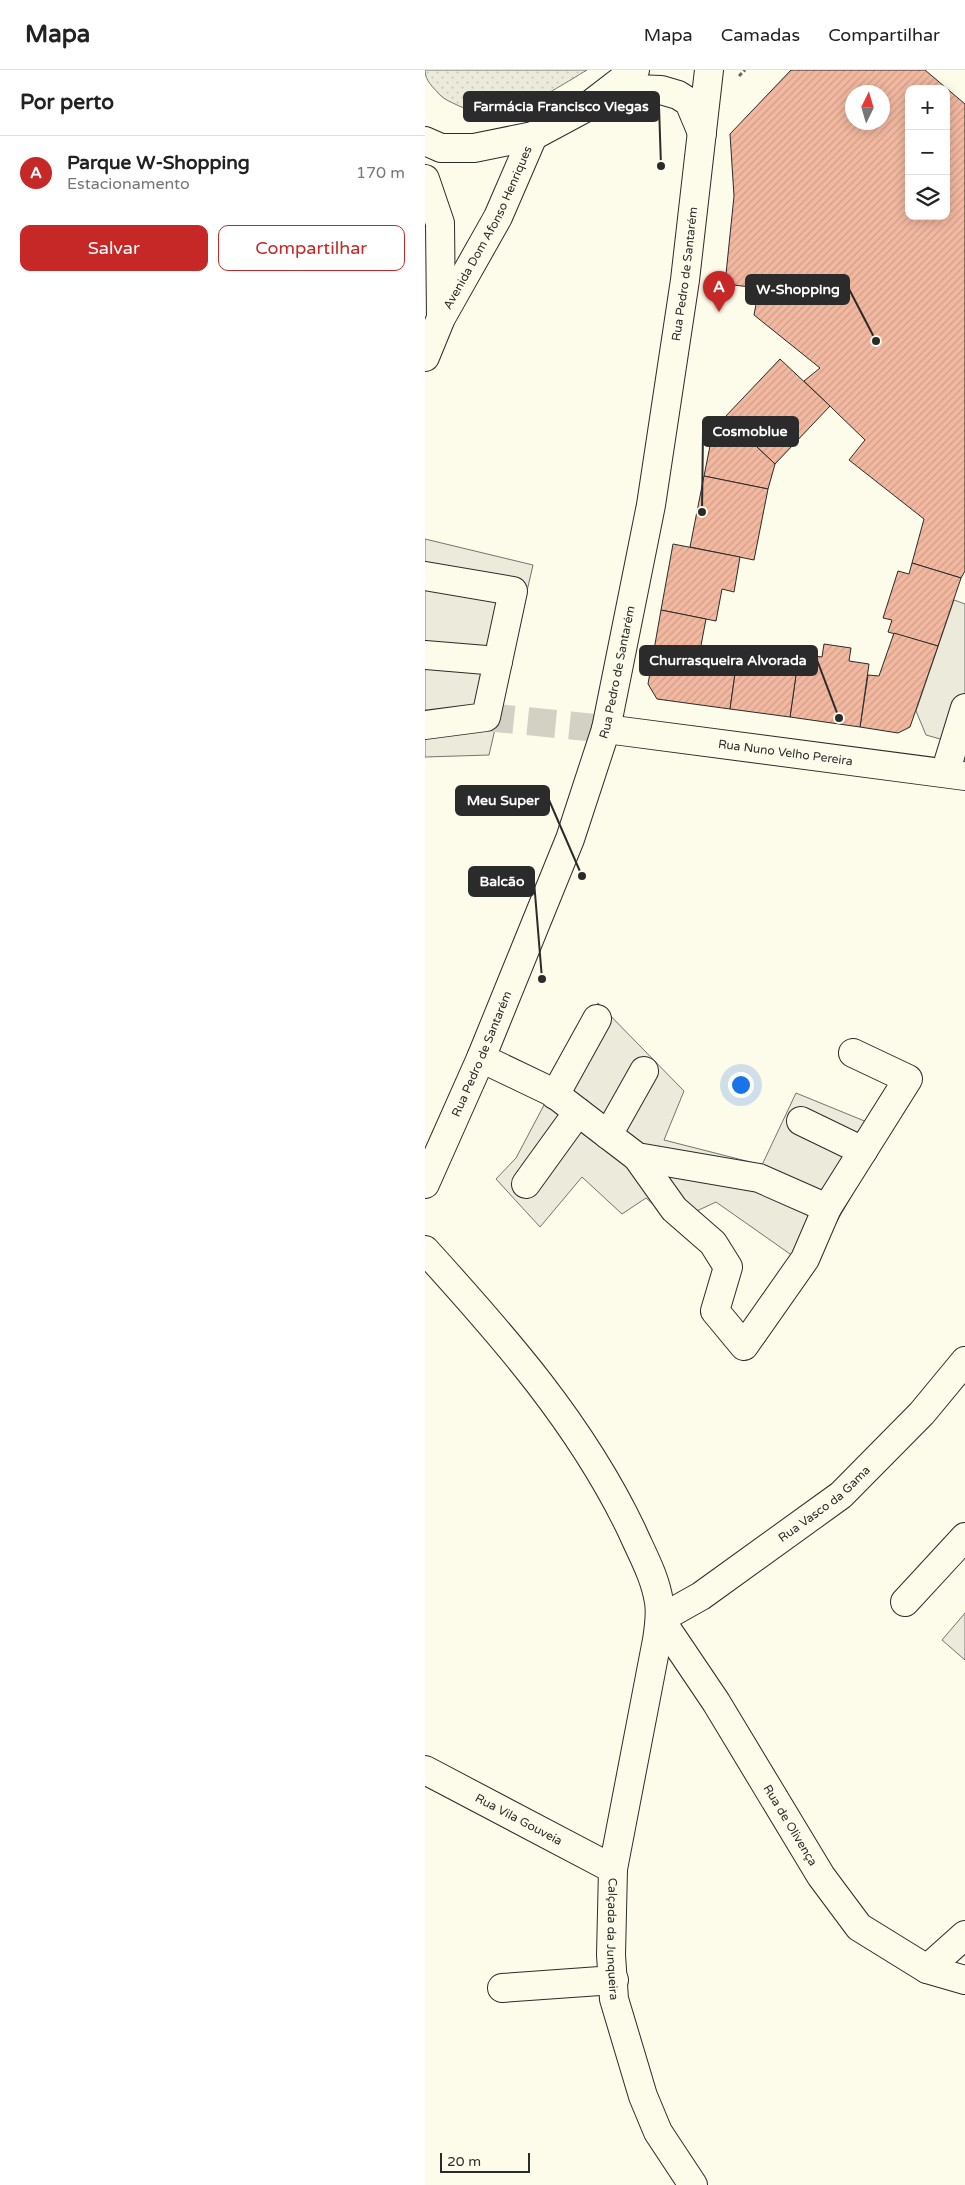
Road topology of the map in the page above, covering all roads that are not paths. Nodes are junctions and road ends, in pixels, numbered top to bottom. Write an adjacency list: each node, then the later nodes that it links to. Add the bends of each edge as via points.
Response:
1 (635, 70): 3 (street)
2 (709, 70): 4 (street, Rua Pedro de Santarém)
3 (587, 107): 4 (street, Rua Pedro de Santarém, via 636,90 661,90 689,102); 5 (street)
4 (702, 132): 15 (street, Rua Pedro de Santarém, via 685,280 651,505)
5 (533, 136): 6 (street, via 474,148 441,148); 8 (street, Avenida Dom Afonso Henriques, via 498,217)
6 (425, 141)
7 (425, 179): 8 (street, Avenida Dom Afonso Henriques, via 440,223)
8 (441, 318): 9 (street, Avenida Dom Afonso Henriques)
9 (425, 357)
10 (425, 576): 12 (street, via 513,591)
11 (425, 654): 12 (street)
12 (498, 661): 14 (street, via 486,717)
13 (965, 708): 16 (street)
14 (425, 725)
15 (606, 729): 16 (street, Rua Nuno Velho Pereira); 19 (street, Rua Pedro de Santarém, via 570,839)
16 (955, 775)
17 (597, 1019): 21 (street)
18 (853, 1052): 25 (street, via 908,1079)
19 (481, 1058): 21 (street); 27 (street, Rua Pedro de Santarém)
20 (644, 1071): 24 (street)
21 (555, 1095): 22 (street)
22 (578, 1112): 24 (street); 28 (street)
23 (801, 1121): 25 (street)
24 (608, 1135): 26 (street)
25 (863, 1151): 29 (street)
26 (637, 1157): 29 (street, via 759,1178); 29 (street, via 674,1209 713,1243 728,1267 715,1311 744,1346 805,1258)
27 (425, 1184)
28 (526, 1184)
29 (827, 1208)
30 (425, 1250): 34 (street, via 531,1370 587,1449 616,1498 645,1558 655,1584)
31 (965, 1362): 34 (street, Rua Vasco da Gama, via 921,1413 841,1495 701,1596)
32 (965, 1537): 33 (street)
33 (905, 1602)
34 (660, 1619): 36 (street, Calçada da Junqueira); 38 (street, Rua de Olivença, via 716,1702 821,1876 859,1927)
35 (425, 1770): 36 (street, Rua Vila Gouveia)
36 (613, 1869): 39 (street, Calçada da Junqueira, via 610,1920)
37 (965, 1935): 38 (street)
38 (927, 1969): 40 (street, Rua de Olivença)
39 (614, 1980): 41 (street); 42 (street, Calçada da Junqueira, via 614,2000 643,2096 658,2132)
40 (965, 1980)
41 (502, 1988)
42 (693, 2185)

